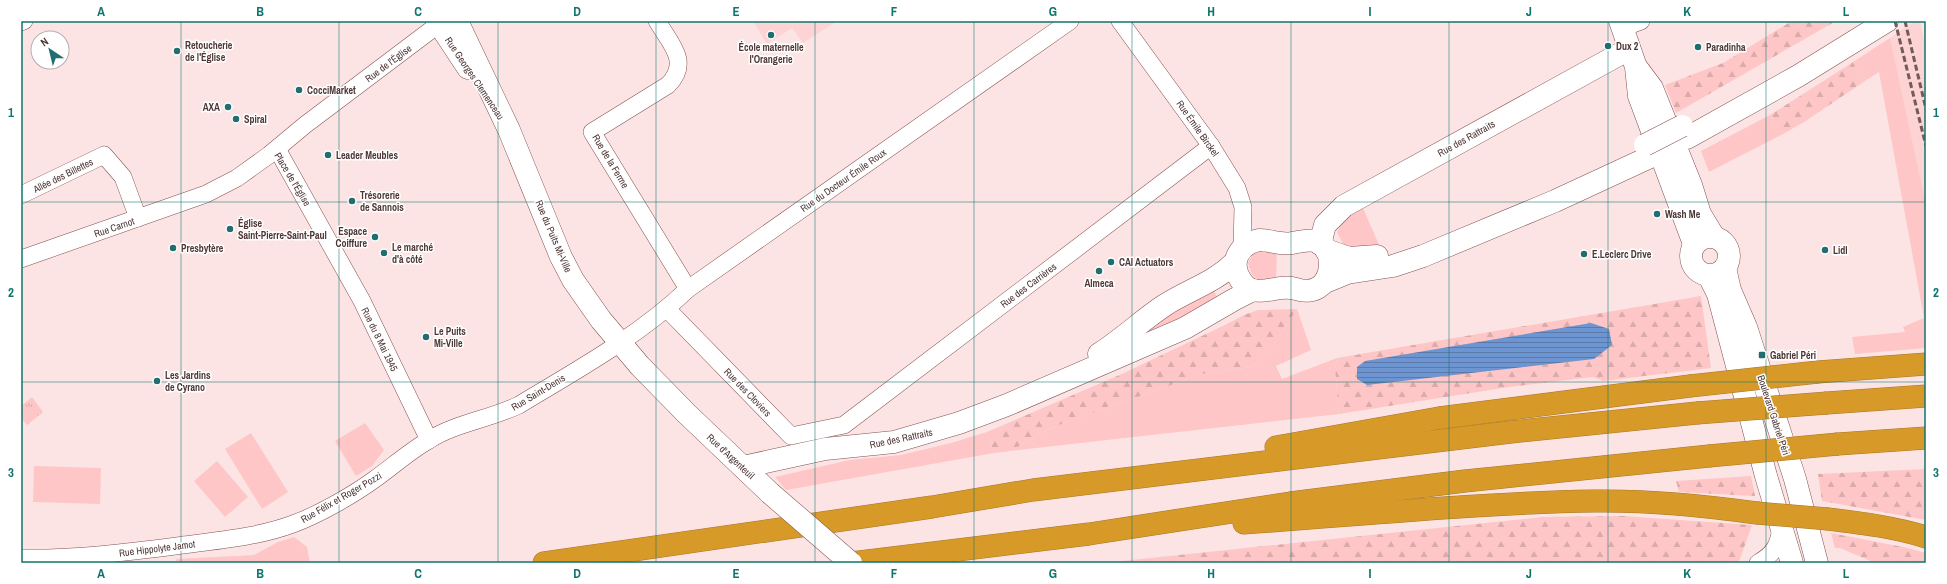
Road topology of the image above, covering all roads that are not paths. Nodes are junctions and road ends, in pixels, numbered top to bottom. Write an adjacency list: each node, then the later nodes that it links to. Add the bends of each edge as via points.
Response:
1 (657, 21): 24 (street, Rue de la Ferme, via 678,54 676,78 592,132)
2 (1070, 21): 24 (street, Rue du Docteur Émile Roux)
3 (1120, 21): 11 (street, Rue Émile Birckel)
4 (1862, 21): 8 (main road)
5 (1887, 21): 8 (main road)
6 (443, 22): 10 (main road, Rue Georges Clemenceau); 12 (street, Rue de l'Église, via 311,120)
7 (1627, 23): 9 (main road)
8 (1843, 41): 13 (main road, bridge, via 1749,90 1684,132)
9 (1633, 58): 18 (main road, via 1652,88 1691,185 1700,214); 19 (main road, Rue des Rattraits, via 1344,206 1325,225)
10 (505, 122): 27 (main road, Rue du Puits Mi-Ville, via 568,272)
11 (1211, 146): 20 (street, Rue Émile Birckel, via 1240,196 1244,220); 31 (street, Rue des Carrières)
12 (277, 149): 14 (street, Place de l'Église, via 237,178); 17 (street, Place de l'Église)
13 (1647, 151): 19 (main road, Rue des Rattraits, via 1395,252 1356,259 1337,255); 23 (main road, Rue des Rattraits, via 1542,207 1423,256 1393,266 1347,273)
14 (206, 194): 16 (street, Rue Carnot)
15 (21, 195): 16 (street, Allée des Billettes, via 104,155 123,177)
16 (138, 218): 21 (street, Rue Carnot)
17 (328, 239): 33 (street, Rue du 8 Mai 1945, via 362,301)
18 (1704, 241): 22 (main road, via 1719,239 1727,248 1729,259); 22 (main road, via 1690,254 1692,264 1698,272)
19 (1323, 247): 20 (main road, Rue des Rattraits, via 1310,240 1284,244 1259,240 1248,244); 23 (main road, via 1330,266)
20 (1239, 255): 25 (main road, via 1236,271 1240,279); 29 (main road, Rue des Rattraits, via 1214,280 1162,307 1103,352)
21 (21, 259)
22 (1717, 272): 36 (main road, via 1718,294); 41 (main road, Boulevard Gabriel Péri, via 1730,290 1746,327 1795,479)
23 (1325, 282): 25 (main road, Rue des Rattraits, via 1313,291 1280,287)
24 (688, 289): 26 (street, Rue du Docteur Émile Roux)
25 (1253, 290): 29 (main road, Rue des Rattraits, via 1185,328)
26 (667, 309): 27 (street, Rue du Docteur Émile Roux); 31 (street, Rue des Cloviers, via 791,436)
27 (619, 342): 33 (street, Rue Saint-Denis, via 519,405 451,429); 34 (main road, Rue d'Argenteuil, via 686,414)
28 (1926, 364): 35 (highway, bridge, via 1818,372 1690,386 1439,418)
29 (1031, 395): 34 (main road, Rue des Rattraits, via 959,423 908,439 824,449)
30 (1926, 396): 35 (highway, bridge, via 1697,413 1511,432)
31 (844, 425)
32 (1926, 438): 37 (highway, bridge, via 1709,456 1450,483 1290,503)
33 (429, 440): 38 (street, Rue Félix et Roger Pozzi, via 373,480 324,509 293,524)
34 (743, 467): 44 (main road, Rue d'Argenteuil, bridge)
35 (1033, 490): 43 (highway)
36 (1781, 528): 41 (main road); 42 (street, via 1776,550)
37 (1089, 534): 39 (highway, bridge, via 1588,501 1686,504 1828,519); 44 (highway)
38 (244, 537): 40 (street, Rue Hippolyte Jamot, via 95,556)
39 (1926, 537)
40 (21, 558)
41 (1803, 558): 42 (street)
42 (1763, 560)
43 (544, 563)
44 (851, 563)

